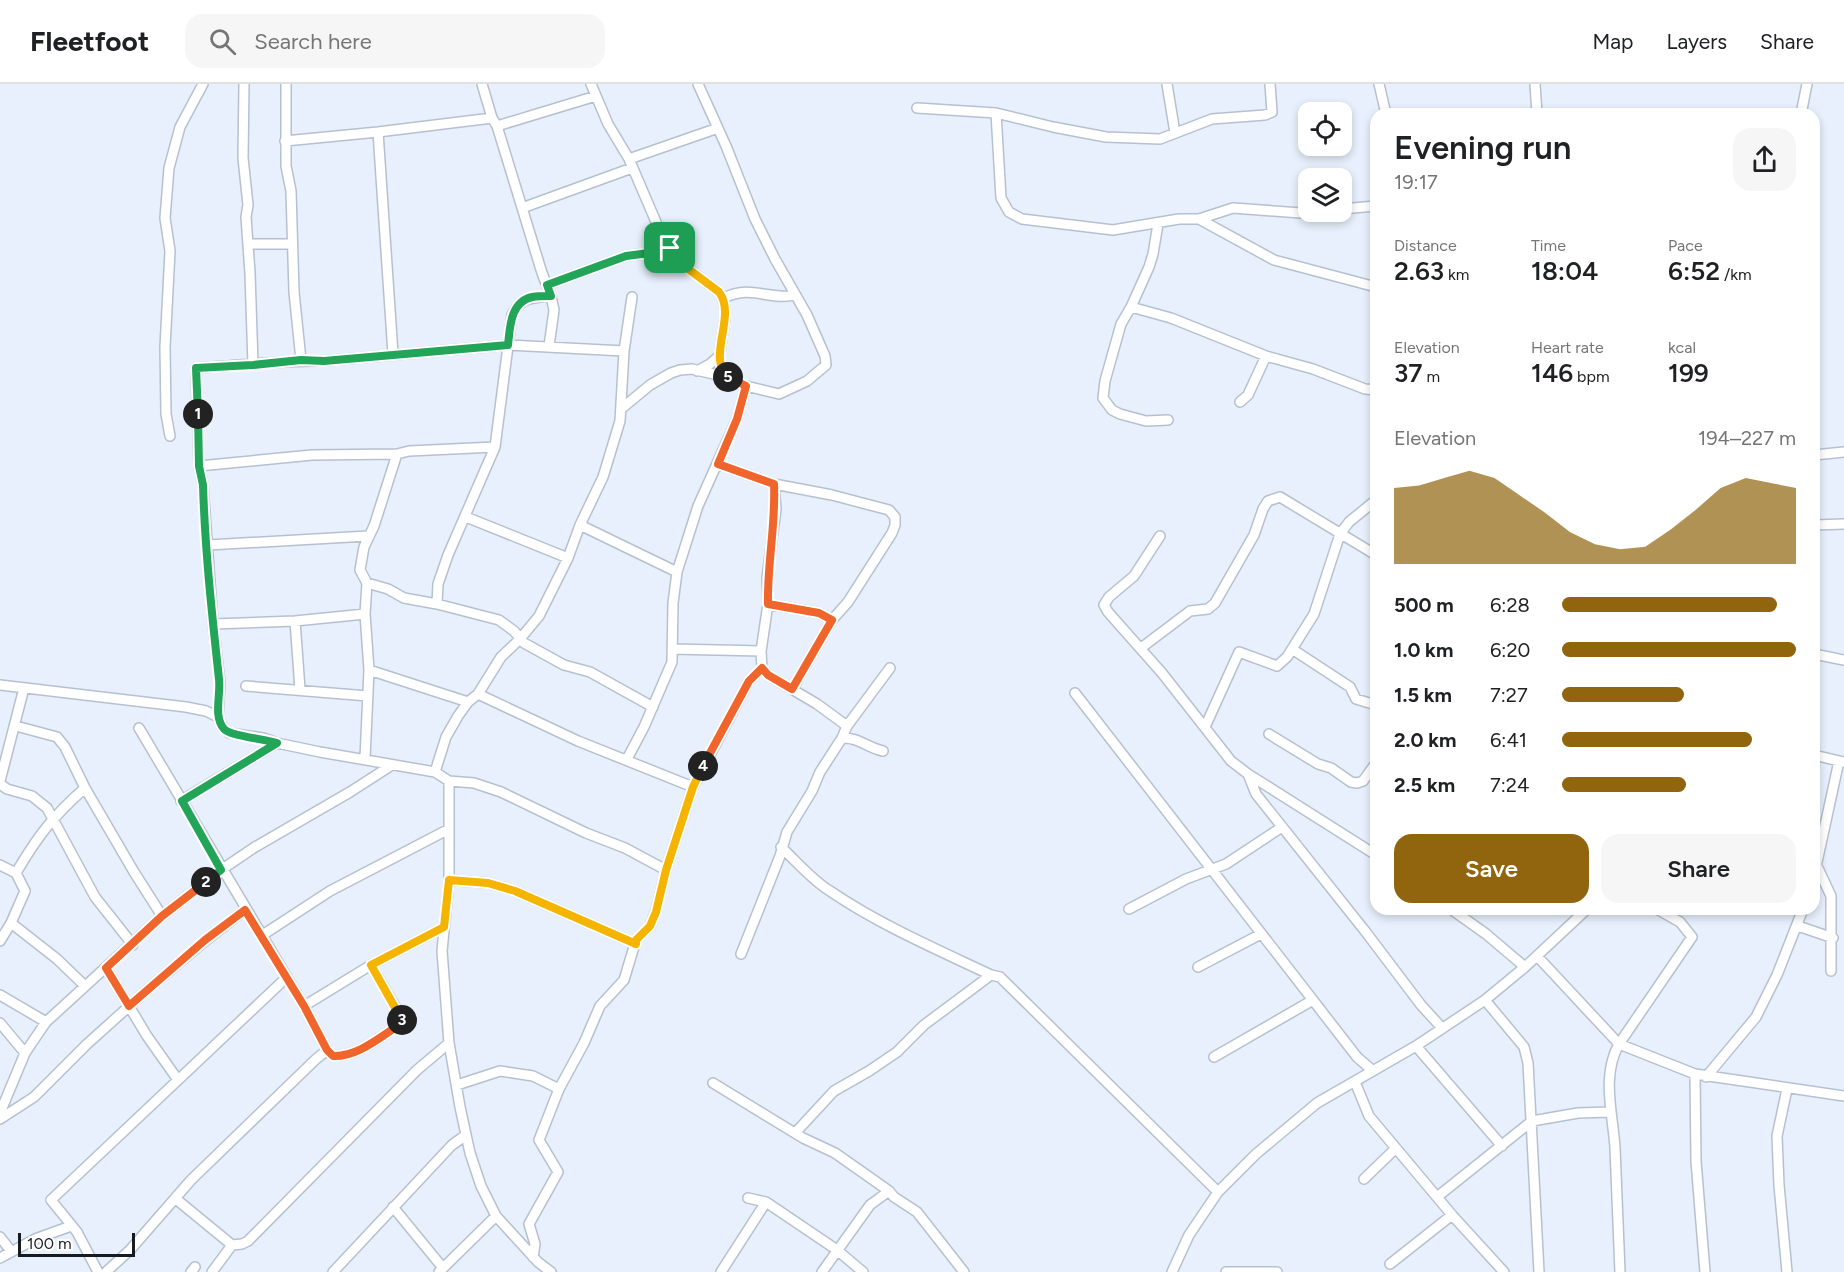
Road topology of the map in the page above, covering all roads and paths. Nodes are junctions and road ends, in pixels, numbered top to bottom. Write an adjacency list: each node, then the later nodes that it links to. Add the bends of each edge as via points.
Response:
1 (202, 84): 55 (street, via 180,127 169,168 165,347)
2 (244, 84): 31 (street, via 242,136)
3 (286, 84): 22 (street)
4 (482, 84): 18 (street)
5 (591, 84): 12 (street)
6 (698, 84): 19 (street)
7 (1167, 84): 21 (street)
8 (1270, 84): 21 (street, via 1272,112 1212,119)
9 (1379, 84): 14 (street)
10 (1535, 84): 15 (street)
11 (1807, 84): 16 (street)
12 (596, 96): 18 (street); 23 (street)
13 (917, 108): 17 (street)
14 (1385, 108)
15 (1537, 108)
16 (1802, 108)
17 (996, 113): 21 (street, via 1106,137 1161,139); 29 (street, via 1001,198 1009,212 1022,219 1113,230)
18 (495, 122): 20 (street); 25 (street)
19 (718, 128): 23 (street); 35 (street, via 755,219)
20 (378, 132): 22 (street); 43 (street)
21 (1174, 133)
22 (285, 141): 32 (street)
23 (631, 163): 25 (street); 30 (street)
24 (1370, 207): 26 (street)
25 (522, 208): 34 (street)
26 (1352, 208)
27 (1298, 213): 28 (street, via 1233,208)
28 (1199, 219): 29 (street); 33 (street, via 1274,260)
29 (1158, 224): 39 (street, via 1153,254)
30 (667, 243): 34 (street, via 657,252 626,256); 38 (street, via 683,265)
31 (248, 244): 32 (street); 47 (street)
32 (292, 244): 46 (street)
33 (1370, 284)
34 (547, 285): 36 (street)
35 (795, 295): 38 (street, via 779,297 747,291); 50 (street, via 826,365 807,381 779,394)
36 (551, 296): 40 (street, via 530,297 515,310); 41 (street, via 554,310)
37 (632, 297): 42 (street)
38 (723, 298): 44 (street)
39 (1131, 308): 45 (street, via 1171,318); 54 (street, via 1121,324 1103,398 1120,414 1146,421)
40 (508, 345): 41 (street); 43 (street); 56 (street)
41 (549, 346): 42 (street)
42 (624, 351): 53 (street)
43 (393, 354): 46 (street)
44 (720, 355): 48 (street); 49 (street)
45 (1266, 356): 51 (street); 52 (street, via 1248,395)
46 (301, 360): 47 (street)
47 (253, 365): 61 (street, via 196,368)
48 (697, 370): 49 (street); 53 (street, via 671,373)
49 (728, 378): 50 (street)
50 (746, 386): 60 (street)
51 (1370, 389)
52 (1240, 402)
53 (621, 410): 66 (street, via 608,463)
54 (1168, 420)
55 (170, 436)
56 (495, 447): 58 (street); 64 (street)
57 (1844, 452): 59 (street)
58 (397, 454): 61 (street, via 312,455); 69 (street)
59 (1820, 454)
60 (718, 464): 62 (street); 74 (street, via 698,506)
61 (199, 466): 71 (street)
62 (774, 484): 77 (street, via 776,509 767,578); 79 (street, via 889,510 895,517 892,533)
63 (1370, 505): 68 (street)
64 (466, 517): 73 (street); 76 (street, via 438,584)
65 (1844, 524): 67 (street)
66 (580, 525): 73 (street); 74 (street)
67 (1820, 525)
68 (1340, 534): 72 (street); 83 (street, via 1280,497 1268,501 1254,535 1215,603 1208,609 1190,611); 85 (street, via 1314,614)
69 (368, 536): 71 (street); 75 (street, via 360,570)
70 (1160, 536): 83 (street, via 1134,576 1104,605)
71 (208, 544): 81 (street)
72 (1370, 552)
73 (568, 558): 82 (street, via 539,616)
74 (677, 572): 84 (street)
75 (367, 583): 76 (street, via 404,598); 78 (street)
76 (437, 604): 82 (street, via 499,620)
77 (768, 604): 79 (street, via 819,613); 86 (street)
78 (365, 614): 80 (street); 91 (street)
79 (832, 620): 96 (street)
80 (295, 621): 81 (street); 95 (street)
81 (213, 624): 103 (street, via 220,683)
82 (520, 639): 98 (street, via 501,657); 102 (street, via 564,665 590,672)
83 (1141, 648): 106 (street)
84 (672, 649): 86 (street); 102 (street, via 672,662)
85 (1292, 649): 101 (street, via 1350,687 1356,699); 106 (street, via 1277,666 1239,652)
86 (761, 651): 89 (street)
87 (1820, 655): 88 (street)
88 (1844, 660)
89 (762, 668): 96 (street); 122 (street, via 749,681)
90 (890, 668): 105 (street)
91 (369, 670): 99 (street); 100 (street)
92 (0, 685): 94 (street)
93 (246, 686): 95 (street)
94 (24, 688): 103 (street, via 186,707); 104 (street)
95 (300, 689): 99 (street)
96 (792, 689): 105 (street)
97 (1075, 693): 134 (street)
98 (478, 694): 100 (street); 114 (street, via 578,741)
99 (368, 696): 113 (street)
100 (468, 702): 118 (street, via 446,737)
101 (1370, 703)
102 (653, 707): 114 (street)
103 (218, 717): 110 (street, via 229,733)
104 (16, 726): 121 (street); 123 (street, via 57,737)
105 (847, 726): 109 (street)
106 (1205, 727): 119 (street, via 1231,761)
107 (139, 728): 124 (street)
108 (1269, 734): 117 (street, via 1351,782 1363,781)
109 (842, 738): 111 (street, via 857,738); 129 (street)
110 (277, 743): 113 (street); 124 (street)
111 (883, 751)
112 (1820, 756): 115 (street)
113 (365, 758): 116 (street)
114 (627, 759): 122 (street)
115 (1842, 762): 128 (street)
116 (392, 765): 118 (street); 132 (street)
117 (1370, 771)
118 (435, 772): 120 (street)
119 (1248, 774): 126 (street, via 1256,794); 130 (street)
120 (449, 780): 127 (street); 133 (street, via 501,792)
121 (0, 783): 125 (street, via 40,801)
122 (693, 787): 133 (street)
123 (85, 788): 125 (street); 144 (street)
124 (182, 801): 132 (street)
125 (53, 817): 135 (street); 153 (street, via 94,897)
126 (1282, 827): 134 (street); 171 (street)
127 (449, 829): 137 (street); 149 (street, via 330,891)
128 (1820, 845)
129 (781, 847): 154 (street); 161 (street, via 828,890 913,940)
130 (1370, 851)
131 (0, 865): 135 (street)
132 (221, 870): 139 (street); 144 (street)
133 (666, 870): 152 (street, via 656,912)
134 (1211, 870): 138 (street); 148 (street)
135 (16, 873): 145 (street, via 26,891)
136 (1820, 879): 150 (street, via 1831,896)
137 (449, 880): 147 (street); 152 (street, via 488,883 515,891)
138 (1129, 909)
139 (245, 910): 149 (street); 167 (street)
140 (1459, 915): 158 (street)
141 (1581, 915): 155 (street)
142 (1669, 915): 173 (street, via 1692,937)
143 (1801, 915): 146 (street)
144 (162, 916): 153 (street)
145 (11, 923): 151 (street); 163 (street)
146 (1798, 926): 150 (street); 180 (street, via 1756,1017)
147 (444, 927): 156 (street); 172 (street, via 442,951)
148 (1261, 934): 157 (street); 165 (street)
149 (261, 936): 162 (street)
150 (1833, 938): 160 (street)
151 (0, 941)
152 (636, 944): 185 (street, via 624,980 600,1006)
153 (132, 945): 159 (street)
154 (741, 954)
155 (1538, 956): 158 (street); 173 (street)
156 (371, 965): 168 (street); 175 (street, via 404,1022 353,1053 333,1056)
157 (1198, 967)
158 (1525, 967): 166 (street)
159 (106, 968): 163 (street); 167 (street)
160 (1832, 971)
161 (991, 975): 192 (street, via 924,1025 897,1052 834,1091); 198 (street, via 1000,977)
162 (286, 978): 168 (street); 181 (street)
163 (86, 986): 169 (street)
164 (0, 995): 169 (street)
165 (1313, 1000): 177 (street); 178 (street, via 1357,1057)
166 (1485, 1000): 171 (street); 191 (street, via 1524,1047)
167 (129, 1006): 181 (street); 190 (street, via 34,1096)
168 (304, 1006): 175 (street)
169 (46, 1022): 176 (street)
170 (0, 1023): 176 (street)
171 (1442, 1028): 174 (street)
172 (449, 1043): 184 (street); 208 (street, via 417,1070 248,1241)
173 (1619, 1044): 179 (street); 188 (street, via 1612,1060)
174 (1416, 1046): 178 (street); 194 (street)
175 (327, 1050): 201 (street)
176 (25, 1053): 189 (street)
177 (1214, 1057)
178 (1373, 1071): 182 (street)
179 (1695, 1074): 180 (street); 230 (street, via 1695,1161)
180 (1707, 1077): 186 (street)
181 (178, 1080): 206 (street, via 51,1200)
182 (1355, 1082): 195 (street, via 1369,1116); 198 (street, via 1317,1103)
183 (713, 1083): 192 (street)
184 (457, 1086): 185 (street, via 500,1071 533,1076); 193 (street)
185 (559, 1089): 211 (street, via 539,1140 558,1172 529,1224 535,1244)
186 (1787, 1089): 187 (street); 231 (street, via 1777,1136)
187 (1844, 1096)
188 (1610, 1112): 191 (street); 229 (street)
189 (0, 1113)
190 (0, 1119)
191 (1532, 1121): 194 (street); 228 (street)
192 (796, 1132): 197 (street, via 835,1153)
193 (466, 1136): 203 (street, via 452,1145); 205 (street, via 481,1186)
194 (1503, 1146): 199 (street)
195 (1395, 1149): 196 (street); 199 (street)
196 (1364, 1179)
197 (889, 1191): 210 (street, via 870,1205); 223 (street, via 917,1212)
198 (1218, 1192): 224 (street, via 1189,1235)
199 (1437, 1197): 204 (street)
200 (748, 1198): 202 (street)
201 (176, 1199): 208 (street); 217 (street)
202 (766, 1202): 210 (street); 220 (street)
203 (393, 1207): 214 (street); 215 (street)
204 (1452, 1215): 213 (street); 227 (street)
205 (496, 1216): 211 (street); 214 (street)
206 (71, 1226): 209 (street); 216 (street)
207 (0, 1237): 209 (street)
208 (232, 1245): 218 (street)
209 (11, 1251): 212 (street)
210 (837, 1251): 221 (street); 222 (street)
211 (533, 1257): 219 (street)
212 (0, 1258)
213 (1390, 1264)
214 (441, 1270)
215 (336, 1271)
216 (98, 1272)
217 (106, 1272)
218 (212, 1272)
219 (551, 1272)
220 (721, 1272)
221 (822, 1272)
222 (863, 1272)
223 (964, 1272)
224 (1172, 1272)
225 (1226, 1272): 226 (street)
226 (1277, 1272)
227 (1503, 1272)
228 (1539, 1272)
229 (1620, 1272)
230 (1705, 1272)
231 (1787, 1272)

